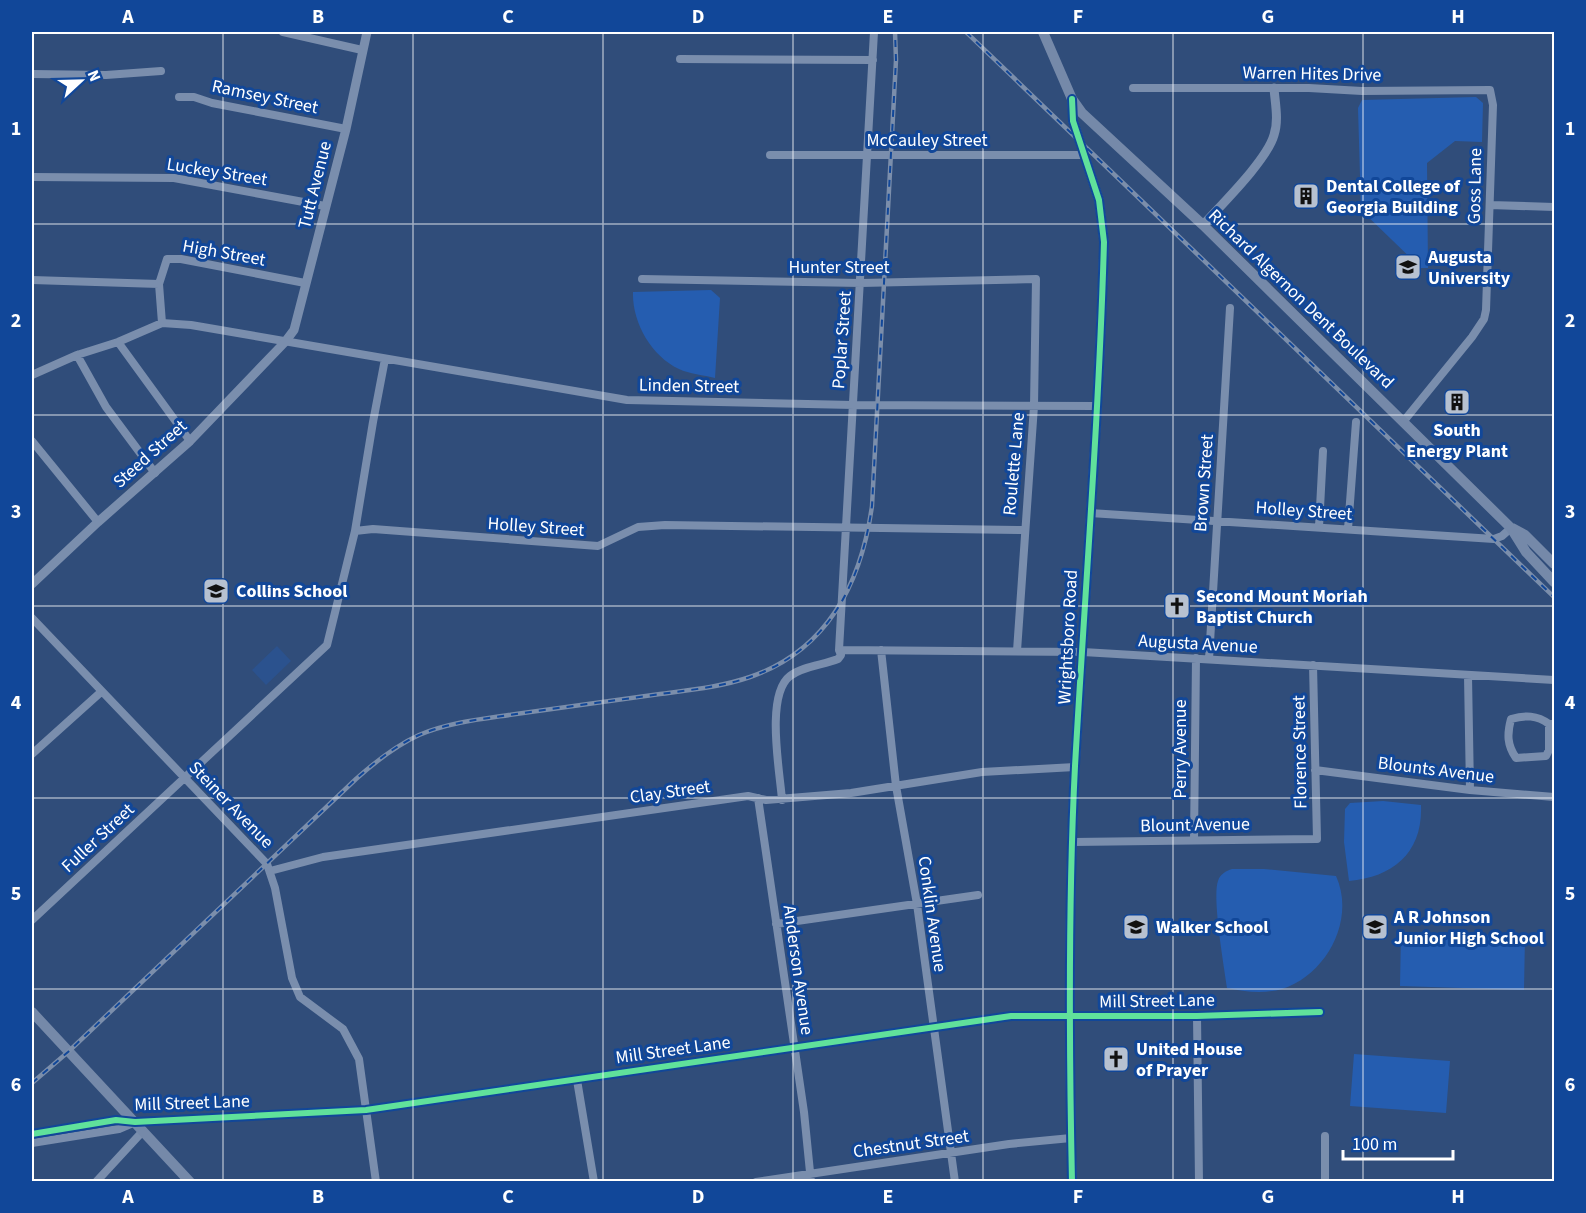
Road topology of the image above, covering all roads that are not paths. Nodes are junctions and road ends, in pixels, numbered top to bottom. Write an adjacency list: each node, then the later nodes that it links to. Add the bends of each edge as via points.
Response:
1 (283, 32): 5 (street)
2 (367, 32): 5 (street, Tutt Avenue)
3 (874, 32): 7 (street, Poplar Street)
4 (1043, 32): 13 (main road, Wrightsboro Road)
5 (363, 50): 15 (street, Tutt Avenue)
6 (680, 59): 7 (street)
7 (873, 60): 18 (street, Poplar Street)
8 (161, 71): 9 (street)
9 (32, 74)
10 (1133, 88): 11 (street, Warren Hites Drive)
11 (1274, 88): 12 (street, Warren Hites Drive); 23 (street, via 1276,122 1271,142)
12 (1490, 90): 20 (street, Goss Lane)
13 (1070, 96): 17 (street, Wrightsboro Road); 23 (main road, Richard Algernon Dent Boulevard, via 1082,113)
14 (179, 97): 15 (street, Ramsey Street)
15 (346, 129): 21 (street, Tutt Avenue)
16 (771, 155): 18 (street, McCauley Street)
17 (1083, 155): 18 (street, McCauley Street); 39 (street, Wrightsboro Road, via 1099,200 1104,233)
18 (866, 156): 28 (street, Poplar Street)
19 (32, 177): 21 (street, Luckey Street, via 174,178)
20 (1490, 205): 22 (street); 41 (street, Goss Lane, via 1484,319)
21 (326, 206): 27 (street, Tutt Avenue)
22 (1554, 207)
23 (1203, 225): 41 (main road, Richard Algernon Dent Boulevard)
24 (642, 279): 28 (street, Hunter Street)
25 (1036, 279): 28 (street, Hunter Street); 38 (street, Roulette Lane)
26 (32, 280): 29 (street)
27 (305, 283): 29 (street, High Street, via 167,259); 33 (street, Tutt Avenue, via 294,330)
28 (861, 283): 37 (street, Poplar Street)
29 (159, 284): 31 (street, High Street)
30 (1230, 308): 47 (street, Brown Street)
31 (162, 323): 32 (street); 33 (street, Linden Street)
32 (118, 342): 34 (street); 43 (street)
33 (285, 342): 35 (street, Linden Street); 43 (street, Steed Street)
34 (77, 356): 36 (street); 45 (street, via 106,407)
35 (385, 359): 37 (street, Linden Street, via 627,400); 54 (street)
36 (32, 375)
37 (853, 405): 38 (street, Linden Street); 51 (street, Poplar Street)
38 (1034, 406): 39 (street, Linden Street); 53 (street, Roulette Lane)
39 (1096, 406): 46 (street, Wrightsboro Road)
40 (1356, 422): 52 (street)
41 (1403, 422): 50 (main road, Richard Algernon Dent Boulevard)
42 (32, 441): 48 (street)
43 (190, 441): 45 (street, Steed Street)
44 (1323, 451): 49 (street)
45 (155, 473): 48 (street, Steed Street)
46 (1090, 513): 47 (street, Holley Street); 62 (street, Wrightsboro Road)
47 (1217, 520): 49 (street, Holley Street); 64 (street, Brown Street)
48 (98, 522): 57 (street, Steed Street)
49 (1319, 527): 52 (street, Holley Street)
50 (1512, 528): 52 (street, Holley Street, via 1494,539); 55 (main road, via 1525,535); 56 (main road, via 1526,552)
51 (846, 529): 53 (street, Holley Street); 54 (street, Holley Street, via 665,525 638,527 598,546 373,529); 59 (street, Poplar Street)
52 (1348, 529)
53 (1024, 530): 61 (street, Roulette Lane)
54 (355, 531): 73 (street, via 327,645)
55 (1554, 564)
56 (1554, 582)
57 (32, 584)
58 (32, 618): 68 (street, Steiner Avenue)
59 (839, 650): 60 (street, Augusta Avenue); 78 (street, via 838,659 789,677 781,688 775,716)
60 (881, 650): 61 (street, Augusta Avenue); 74 (street, Conklin Avenue)
61 (1017, 651): 62 (street, Augusta Avenue)
62 (1083, 652): 63 (street, Augusta Avenue); 71 (street, Wrightsboro Road)
63 (1196, 658): 64 (street, Augusta Avenue); 80 (street, Perry Avenue)
64 (1209, 659): 65 (street, Augusta Avenue)
65 (1313, 665): 66 (street, Augusta Avenue); 72 (street, Florence Street)
66 (1468, 676): 67 (street, Augusta Avenue); 75 (street)
67 (1554, 680)
68 (100, 692): 70 (street); 73 (street, Steiner Avenue)
69 (1552, 724): 69 (street, via 1541,717 1511,719 1509,748 1516,758 1546,756)
70 (32, 754)
71 (1075, 766): 74 (street, Clay Street, via 982,772); 81 (street, Wrightsboro Road)
72 (1315, 771): 75 (street, Blounts Avenue); 79 (street, Florence Street)
73 (185, 778): 82 (street, Steiner Avenue); 85 (street, Fuller Street)
74 (896, 786): 78 (street, Clay Street); 84 (street, Conklin Avenue)
75 (1470, 790): 76 (street, Blounts Avenue)
76 (1554, 797)
77 (758, 798): 78 (street, Clay Street); 82 (street, Clay Street, via 748,796 402,845 323,857); 86 (street, Anderson Avenue)
78 (782, 800)
79 (1317, 839): 80 (street, Blount Avenue)
80 (1194, 840): 81 (street, Blount Avenue)
81 (1073, 842): 90 (street, Wrightsboro Road)
82 (270, 871): 94 (street, Steiner Avenue, via 295,988 300,998 335,1021 348,1035 359,1059)
83 (978, 895): 84 (street)
84 (917, 904): 86 (street); 91 (street, Conklin Avenue)
85 (32, 920)
86 (776, 924): 92 (street, Anderson Avenue)
87 (32, 1012): 95 (main road)
88 (1320, 1012): 89 (street, Mill Street Lane)
89 (1197, 1016): 90 (street, Mill Street Lane); 109 (street)
90 (1069, 1017): 91 (street, Mill Street Lane, via 1011,1016); 98 (street, Wrightsboro Road)
91 (934, 1027): 92 (street, Mill Street Lane); 100 (street, Conklin Avenue)
92 (795, 1048): 93 (street, Mill Street Lane); 101 (street, Anderson Avenue)
93 (577, 1080): 94 (street, Mill Street Lane); 105 (street)
94 (366, 1110): 95 (street, Mill Street Lane); 104 (street, Steiner Avenue)
95 (139, 1127): 96 (street, Mill Street Lane, via 116,1120); 99 (street, Mill Street Lane); 102 (main road); 103 (street, Mill Street Lane)
96 (32, 1134)
97 (1325, 1136): 110 (street)
98 (1071, 1138): 100 (street, Chestnut Street); 108 (street, Wrightsboro Road)
99 (32, 1143)
100 (950, 1154): 101 (street, Chestnut Street); 107 (street, Conklin Avenue)
101 (811, 1178): 106 (street, Chestnut Street)
102 (184, 1180)
103 (96, 1182)
104 (376, 1182)
105 (594, 1182)
106 (756, 1182)
107 (955, 1182)
108 (1072, 1182)
109 (1199, 1182)
110 (1325, 1182)

